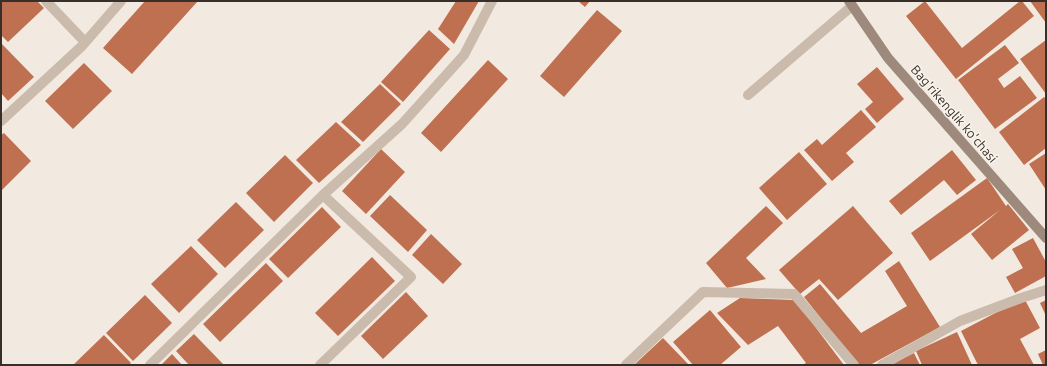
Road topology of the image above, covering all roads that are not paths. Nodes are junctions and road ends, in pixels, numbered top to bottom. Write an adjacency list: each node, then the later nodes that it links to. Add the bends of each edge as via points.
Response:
1 (46, 1): 5 (street)
2 (121, 1): 5 (street)
3 (492, 1): 8 (street, via 464,55 402,124)
4 (850, 4): 6 (street); 9 (main road, Bag'rikenglik ko'chasi, via 888,58)
5 (85, 42): 7 (street)
6 (748, 95)
7 (1, 121)
8 (323, 195): 11 (street); 12 (street, via 411,278)
9 (1046, 238)
10 (1046, 290): 15 (street, via 960,321)
11 (150, 365)
12 (320, 365)
13 (626, 365): 14 (street, via 704,292 794,294)
14 (854, 365)
15 (882, 365)

